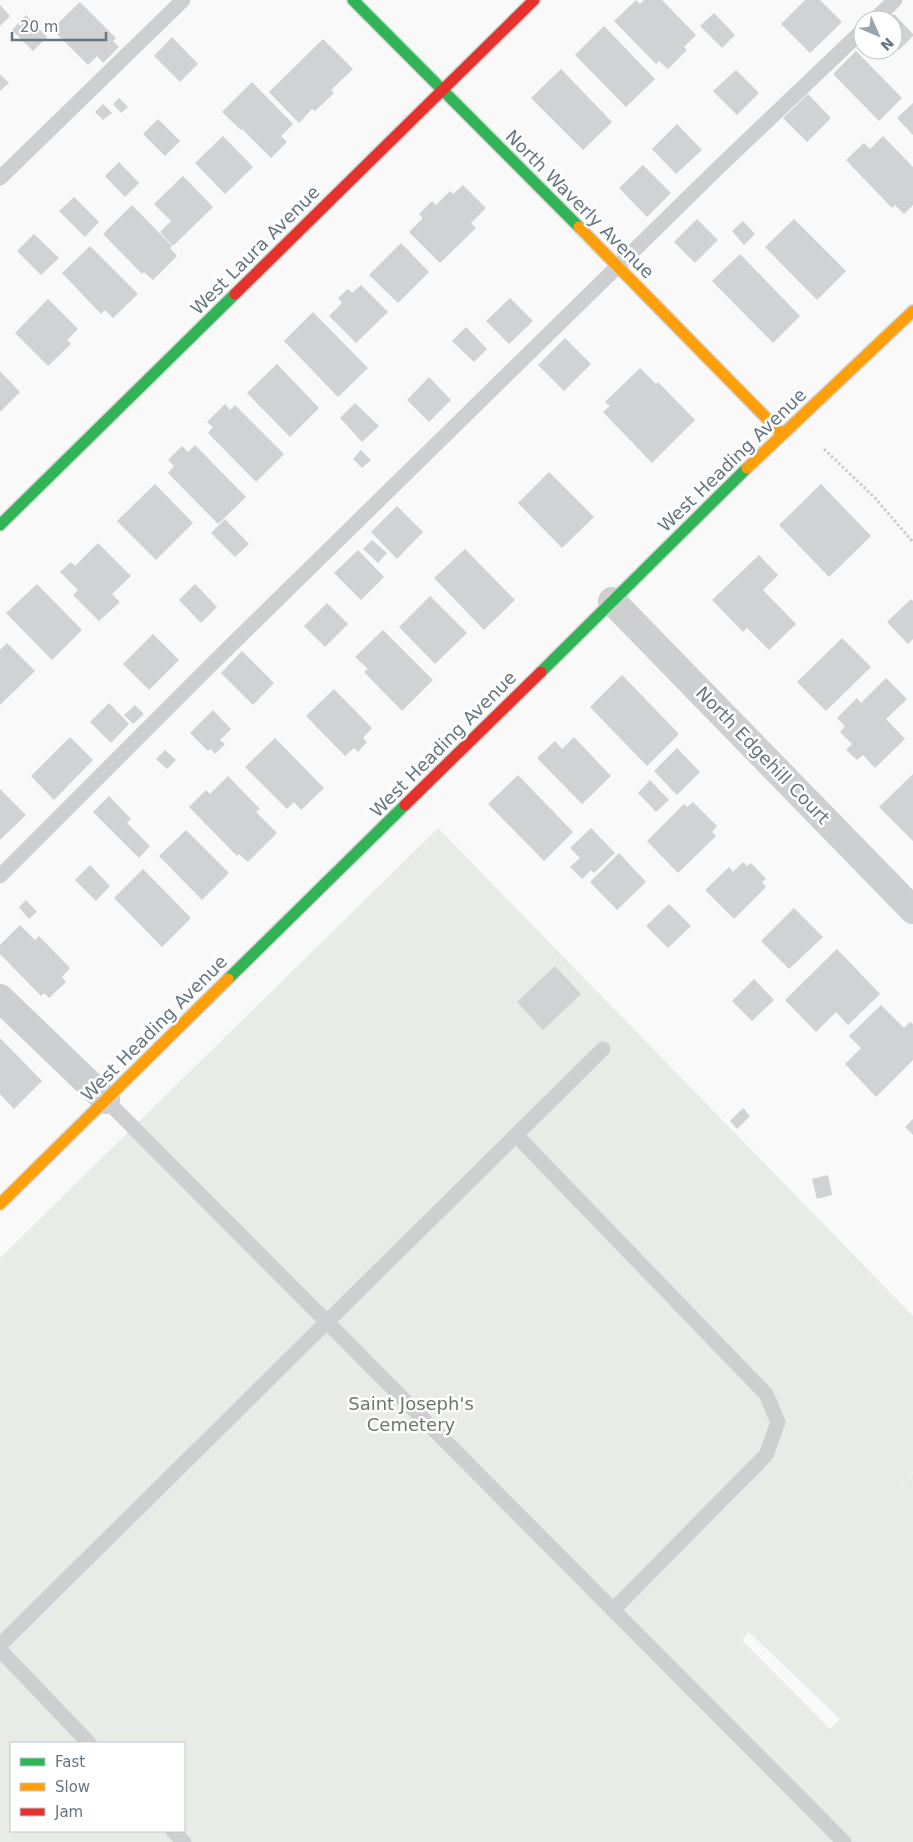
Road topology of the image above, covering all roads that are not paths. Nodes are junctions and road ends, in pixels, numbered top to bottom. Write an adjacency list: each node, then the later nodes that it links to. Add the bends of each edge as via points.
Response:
1 (182, 0): 8 (lane)
2 (352, 0): 7 (street, North Waverly Avenue)
3 (534, 0): 7 (street, West Laura Avenue)
4 (894, 0): 5 (lane)
5 (884, 10)
6 (853, 40): 9 (lane)
7 (443, 89): 9 (street, North Waverly Avenue); 12 (street, West Laura Avenue)
8 (0, 178)
9 (618, 268): 11 (street, North Waverly Avenue); 14 (lane)
10 (913, 311): 11 (street, West Heading Avenue)
11 (782, 434): 13 (street, West Heading Avenue)
12 (0, 525)
13 (612, 601): 15 (street, North Edgehill Court); 18 (street, West Heading Avenue)
14 (0, 876)
15 (913, 910)
16 (0, 998): 18 (street)
17 (603, 1049): 19 (lane)
18 (106, 1100): 20 (street, West Heading Avenue); 21 (lane)
19 (516, 1135): 21 (lane); 22 (lane, via 766,1394 778,1422 766,1455)
20 (0, 1204)
21 (326, 1321): 22 (lane); 23 (lane)
22 (613, 1610): 28 (lane)
23 (0, 1645)
24 (0, 1650): 25 (lane)
25 (88, 1742)
26 (174, 1832): 27 (lane)
27 (184, 1842)
28 (844, 1842)

